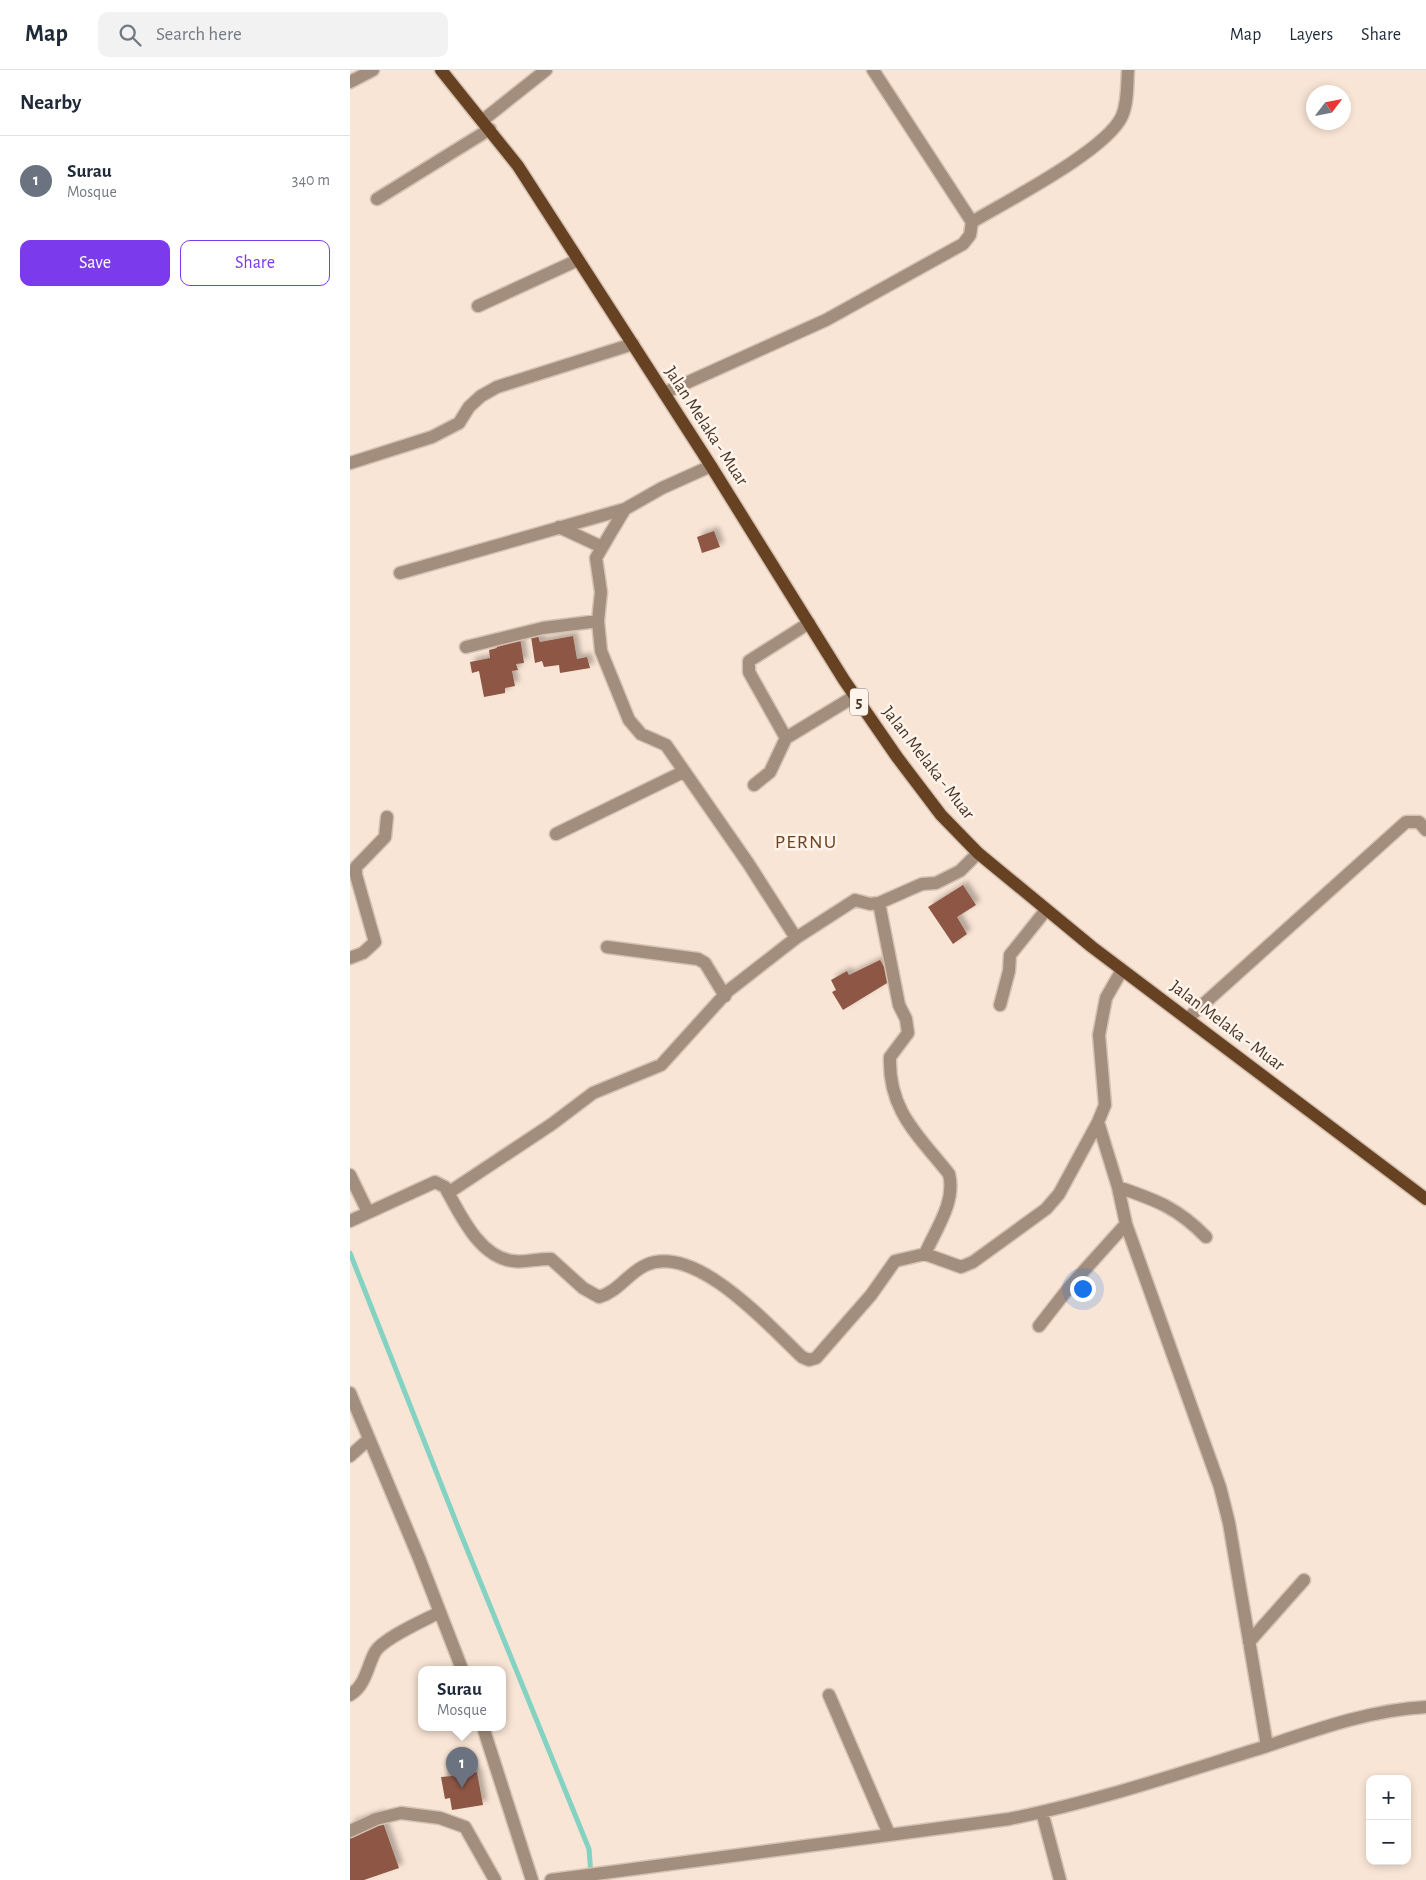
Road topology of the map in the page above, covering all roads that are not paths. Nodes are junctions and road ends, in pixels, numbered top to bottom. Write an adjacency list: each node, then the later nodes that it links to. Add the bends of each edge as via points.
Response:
1 (372, 70): 6 (street)
2 (441, 70): 7 (main road, Jalan Melaka - Muar / 5)
3 (546, 70): 7 (street)
4 (873, 70): 9 (street)
5 (1128, 70): 9 (street, via 1122,116 1097,145)
6 (350, 82)
7 (486, 124): 8 (street); 10 (main road, Jalan Melaka - Muar / 5, via 518,166)
8 (377, 199)
9 (972, 222): 13 (street, via 970,235 963,244 826,320)
10 (578, 260): 11 (street); 12 (main road, Jalan Melaka - Muar / 5)
11 (478, 306)
12 (633, 344): 13 (main road, Jalan Melaka - Muar / 5); 14 (street, via 498,388 481,396 459,423 432,437)
13 (664, 393): 15 (main road, Jalan Melaka - Muar / 5)
14 (350, 463)
15 (712, 466): 16 (street); 21 (main road, Jalan Melaka - Muar / 5)
16 (625, 509): 17 (street); 18 (street)
17 (559, 527): 18 (street); 19 (street)
18 (602, 547): 20 (street, via 596,558 601,592)
19 (400, 573)
20 (598, 621): 22 (street, via 543,628); 25 (street, via 601,651 629,720 641,734 666,745)
21 (809, 623): 23 (main road, Jalan Melaka - Muar / 5); 24 (street, via 749,661 749,672)
22 (466, 647)
23 (855, 696): 24 (street); 30 (main road, Jalan Melaka - Muar / 5, via 897,757)
24 (786, 738): 26 (street, via 770,772)
25 (683, 772): 29 (street); 33 (street, via 748,863)
26 (754, 785)
27 (387, 817): 35 (street, via 385,837 356,867 375,942 363,953)
28 (1426, 830): 39 (street, via 1419,822 1406,822)
29 (556, 834)
30 (974, 856): 31 (street, via 960,871 936,883 922,884); 32 (main road, Jalan Melaka - Muar / 5)
31 (879, 903): 33 (street, via 855,900); 49 (street, via 899,1006 906,1019 908,1033 890,1057 894,1097 900,1112 948,1174 952,1186 951,1198)
32 (1046, 910): 36 (main road, Jalan Melaka - Muar / 5); 38 (street, via 1010,955)
33 (796, 938): 37 (street)
34 (607, 947): 37 (street, via 698,959 705,962)
35 (350, 958)
36 (1122, 970): 39 (main road, Jalan Melaka - Muar / 5); 40 (street, via 1106,998 1098,1035 1104,1105)
37 (725, 996): 43 (street, via 661,1065 593,1093)
38 (1000, 1005)
39 (1188, 1018): 44 (main road, Jalan Melaka - Muar / 5)
40 (1098, 1122): 42 (street); 49 (street, via 1059,1194 1046,1209 973,1262 961,1267)
41 (350, 1175): 45 (street)
42 (1118, 1187): 47 (street); 48 (street, via 1159,1201 1188,1218)
43 (448, 1193): 45 (street, via 445,1187 435,1182); 49 (street, via 484,1247 499,1259 516,1262 552,1259 583,1288 599,1297 611,1293 646,1265 669,1262 694,1267 730,1290 809,1360 816,1358 895,1261)
44 (1426, 1199)
45 (368, 1212): 46 (street)
46 (352, 1220)
47 (1126, 1224): 50 (street, via 1071,1285); 56 (street, via 1220,1487)
48 (1206, 1237)
49 (925, 1254)
50 (1040, 1326)
51 (350, 1393): 52 (street)
52 (369, 1439): 53 (street); 55 (street)
53 (350, 1456)
54 (1304, 1580): 56 (street)
55 (440, 1612): 57 (street); 58 (street, via 397,1634 376,1651 368,1673)
56 (1249, 1642): 62 (street)
57 (461, 1666)
58 (350, 1695)
59 (829, 1695): 65 (street)
60 (1426, 1707): 62 (street, via 1352,1719)
61 (484, 1731): 67 (street)
62 (1267, 1746): 63 (street, via 1135,1788)
63 (1042, 1812): 65 (street); 69 (street)
64 (350, 1831): 66 (street, via 376,1819 401,1813 440,1818 465,1827)
65 (889, 1834): 68 (street)
66 (496, 1880)
67 (532, 1880)
68 (551, 1880)
69 (1060, 1880)

